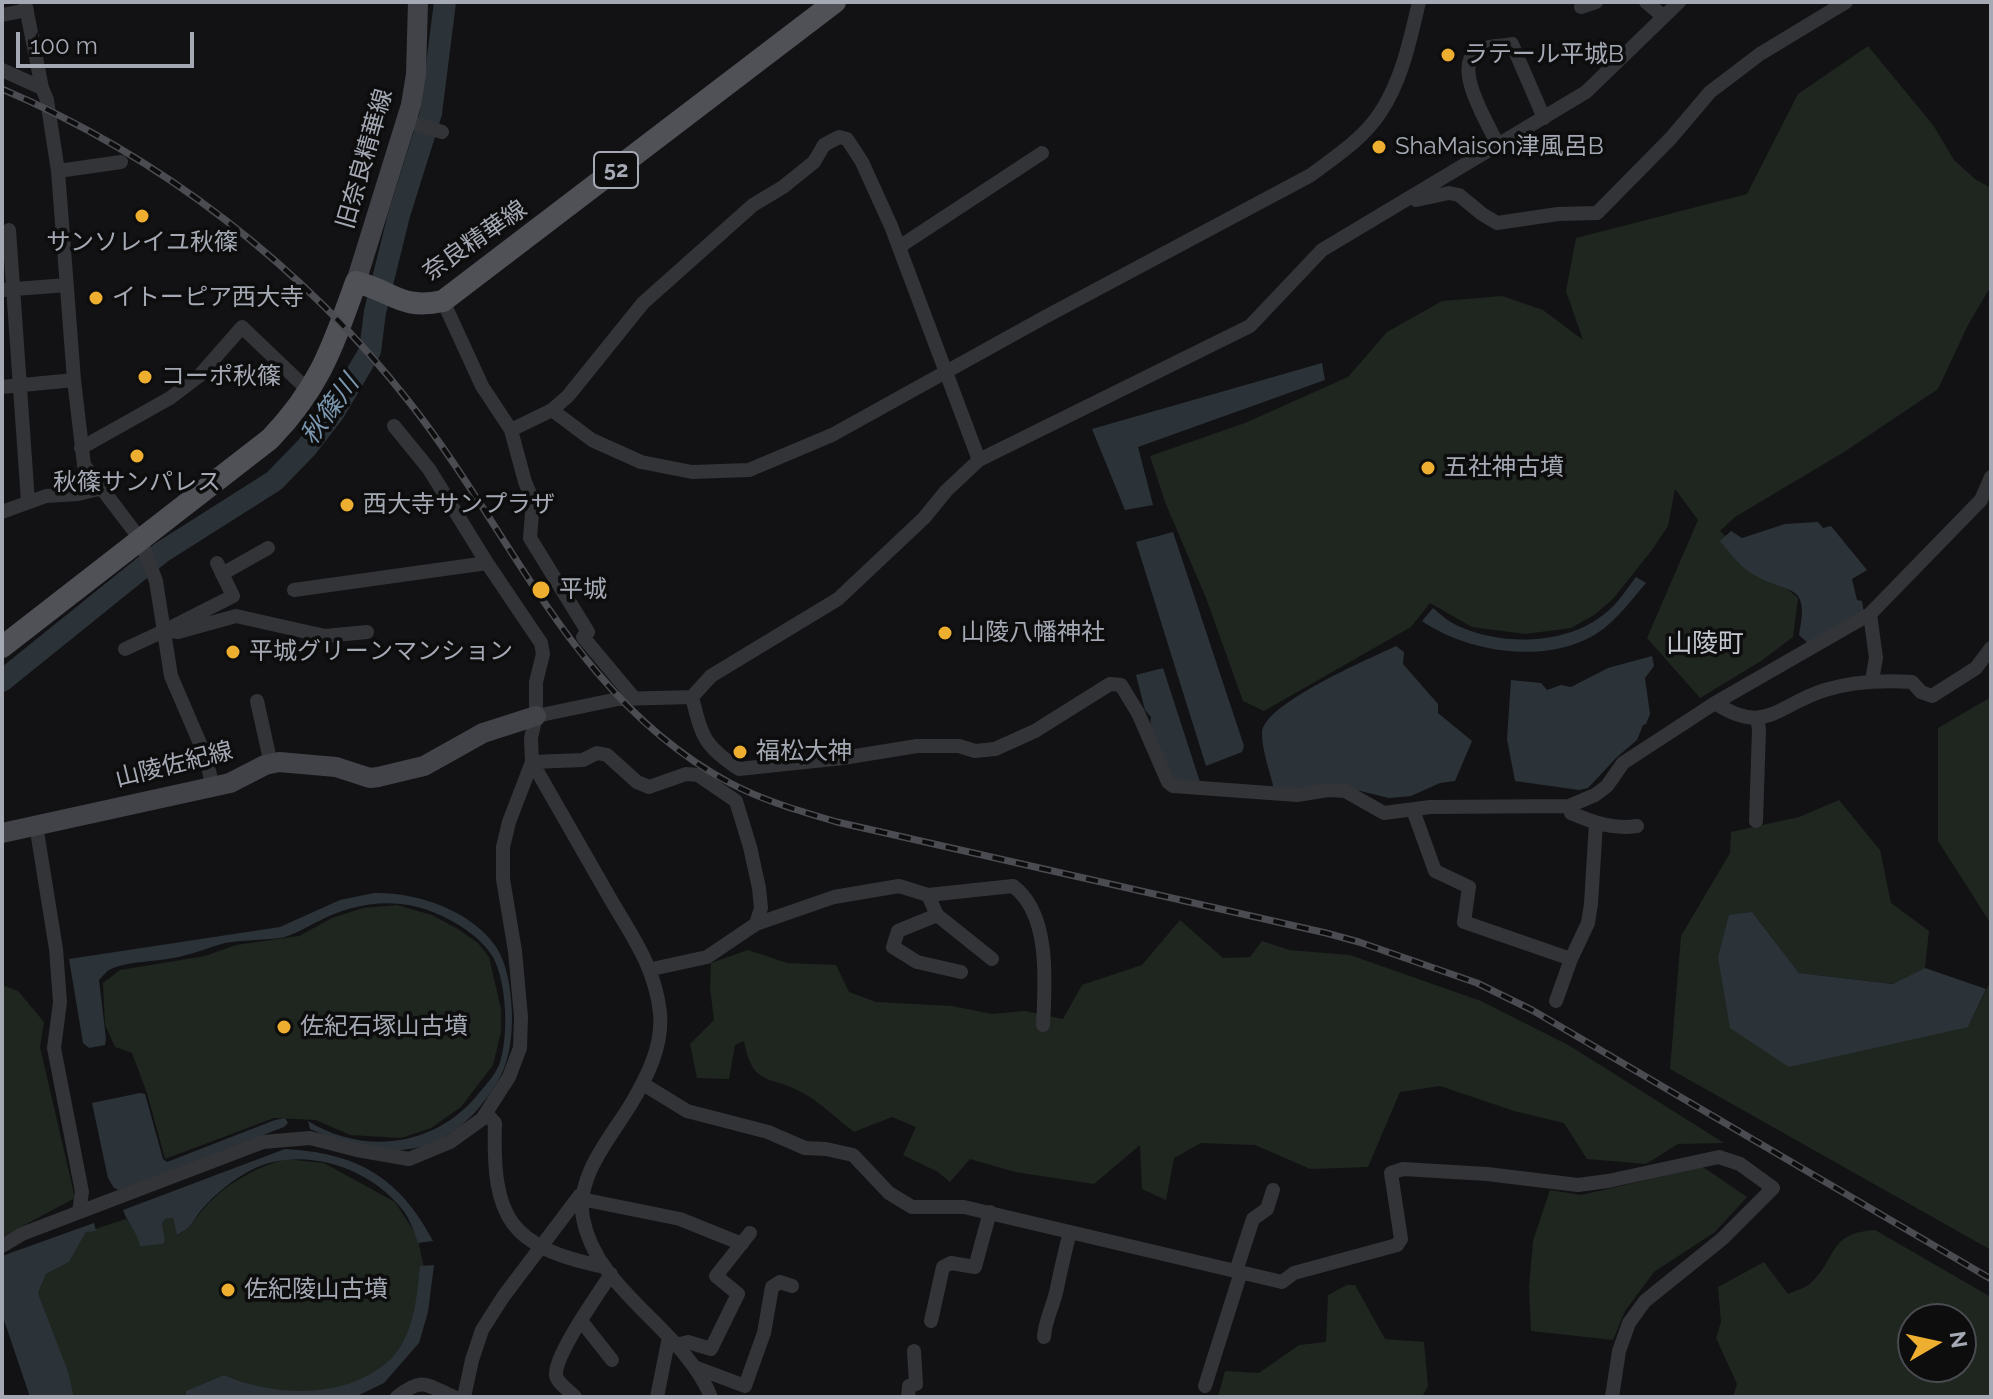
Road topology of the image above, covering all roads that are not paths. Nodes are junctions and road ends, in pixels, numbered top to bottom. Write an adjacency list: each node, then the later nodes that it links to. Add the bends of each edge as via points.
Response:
1 (418, 2): 15 (main road, 旧奈良精華線, via 416,74)
2 (835, 2): 27 (main road, 奈良精華線 / 52)
3 (1419, 2): 28 (street, via 1406,57 1380,113 1351,145 1311,175)
4 (1596, 2): 9 (street)
5 (1646, 2): 11 (street)
6 (1679, 2): 11 (street)
7 (1846, 2): 21 (street, via 1760,54 1710,92 1597,213 1497,223 1459,195 1416,200)
8 (26, 6): 10 (street); 13 (street)
9 (1581, 7)
10 (2, 15)
11 (1663, 16): 14 (street, via 1586,92)
12 (2, 70): 13 (street)
13 (42, 88): 20 (street)
14 (1544, 118): 17 (street); 17 (street, via 1512,44 1478,50 1467,75)
15 (406, 121): 16 (street); 25 (main road, 旧奈良精華線)
16 (442, 132)
17 (1498, 145): 21 (street)
18 (1042, 153): 23 (street)
19 (121, 162): 20 (street)
20 (58, 171): 24 (street)
21 (1415, 195): 37 (street, via 1322,250 1250,326)
22 (9, 230): 26 (street)
23 (899, 247): 28 (street); 33 (street, via 862,162 847,139 839,137 643,303)
24 (67, 285): 26 (street); 29 (street)
25 (369, 287): 27 (main road, 奈良精華線, via 410,304); 32 (main road)
26 (8, 289): 30 (street)
27 (443, 301): 35 (street, via 482,386)
28 (947, 372): 33 (street, via 832,435 749,470 692,472 641,462 592,440); 37 (street)
29 (74, 380): 30 (street); 36 (street)
30 (22, 386): 31 (street); 40 (street)
31 (2, 387)
32 (310, 392): 36 (street, via 242,327 199,376 170,398); 42 (main road, via 270,439)
33 (552, 410): 35 (street)
34 (394, 426): 44 (street, via 429,469)
35 (511, 430): 54 (street, via 533,501 530,538 588,632 583,637)
36 (81, 448): 39 (street, via 84,465)
37 (979, 460): 53 (street, via 838,599 711,676)
38 (1991, 477): 46 (street, via 1981,500)
39 (103, 488): 40 (street); 42 (street)
40 (28, 502): 41 (street)
41 (2, 512)
42 (141, 542): 47 (street); 49 (main road)
43 (268, 548): 47 (street, via 219,569 233,596)
44 (487, 563): 45 (street); 57 (street, via 541,643)
45 (294, 590)
46 (1870, 614): 52 (street, via 1876,658); 56 (street)
47 (166, 630): 48 (street, via 178,632 236,616 325,636); 51 (street); 61 (street, via 171,676)
48 (367, 632)
49 (2, 647)
50 (1991, 648): 52 (street, via 1976,668 1932,696 1912,682)
51 (125, 649)
52 (1872, 680): 58 (street, via 1826,690)
53 (692, 697): 54 (street); 63 (street, via 708,745 739,769 917,746 995,749 1035,731 1110,684 1121,685 1173,786 1297,795 1345,791 1384,813)
54 (634, 698): 57 (street)
55 (257, 701): 60 (street)
56 (1715, 703): 58 (street, via 1732,714); 62 (street, via 1623,763 1595,795)
57 (536, 716): 59 (street); 60 (main road, 山陵佐紀線, via 483,733 424,766 378,777 336,767)
58 (1757, 719): 64 (street)
59 (532, 762): 71 (street, via 583,760 597,753 649,787 686,774 724,791 736,801 750,847 761,908); 74 (street); 79 (street, via 503,847 520,1048)
60 (271, 764): 61 (main road, 山陵佐紀線)
61 (213, 787): 66 (main road, 山陵佐紀線)
62 (1569, 806): 63 (street); 65 (street, via 1571,813)
63 (1413, 810): 73 (street, via 1435,871 1469,887 1464,922)
64 (1756, 821)
65 (1596, 823): 67 (street); 73 (street, via 1588,923)
66 (36, 825): 68 (main road, 山陵佐紀線); 82 (street, via 56,949 60,1002 54,1048 82,1192)
67 (1637, 826)
68 (2, 833)
69 (928, 895): 70 (street); 71 (street, via 899,886 873,890 834,897); 77 (street, via 1013,886 1021,892 1039,928 1046,966)
70 (937, 915): 72 (street); 75 (street, via 898,931 893,947 917,962)
71 (756, 924): 74 (street, via 707,957)
72 (992, 959)
73 (1571, 959): 76 (street)
74 (652, 969): 78 (street, via 661,1016 657,1049)
75 (961, 972)
76 (1556, 1001)
77 (1043, 1025)
78 (643, 1084): 81 (street, via 588,1175); 83 (street, via 687,1111 768,1132 805,1148 853,1155 889,1193 912,1207)
79 (486, 1113): 82 (street, via 450,1142 409,1159 310,1138 263,1142); 86 (street, via 495,1123 497,1188 507,1215 526,1239)
80 (1273, 1190): 88 (street, via 1267,1209 1253,1219)
81 (581, 1197): 86 (street); 87 (street, via 588,1239); 93 (street, via 746,1239 716,1276 738,1294 711,1349)
82 (79, 1212): 85 (street)
83 (990, 1212): 84 (street); 90 (street, via 975,1267 943,1267)
84 (1070, 1232): 88 (street); 92 (street)
85 (2, 1246)
86 (542, 1246): 87 (street); 101 (street, via 482,1330)
87 (608, 1271): 91 (street); 93 (street)
88 (1238, 1271): 97 (street); 106 (street, via 1282,1282 1294,1273 1397,1245 1401,1239 1391,1173 1403,1169 1578,1185 1719,1157 1740,1164 1773,1188 1722,1239 1645,1301 1629,1323 1619,1351)
89 (792, 1286): 98 (street, via 780,1282 772,1287 760,1349)
90 (931, 1321)
91 (582, 1322): 95 (street); 102 (street, via 556,1374)
92 (1044, 1337)
93 (672, 1341): 96 (street); 103 (street)
94 (914, 1351): 105 (street, via 916,1384 909,1386)
95 (612, 1360)
96 (697, 1368): 98 (street); 104 (street)
97 (1205, 1386)
98 (744, 1392)
99 (397, 1397): 100 (street, via 421,1383)
100 (454, 1397)
101 (464, 1397)
102 (575, 1397)
103 (657, 1397)
104 (711, 1397)
105 (908, 1397)
106 (1612, 1397)

